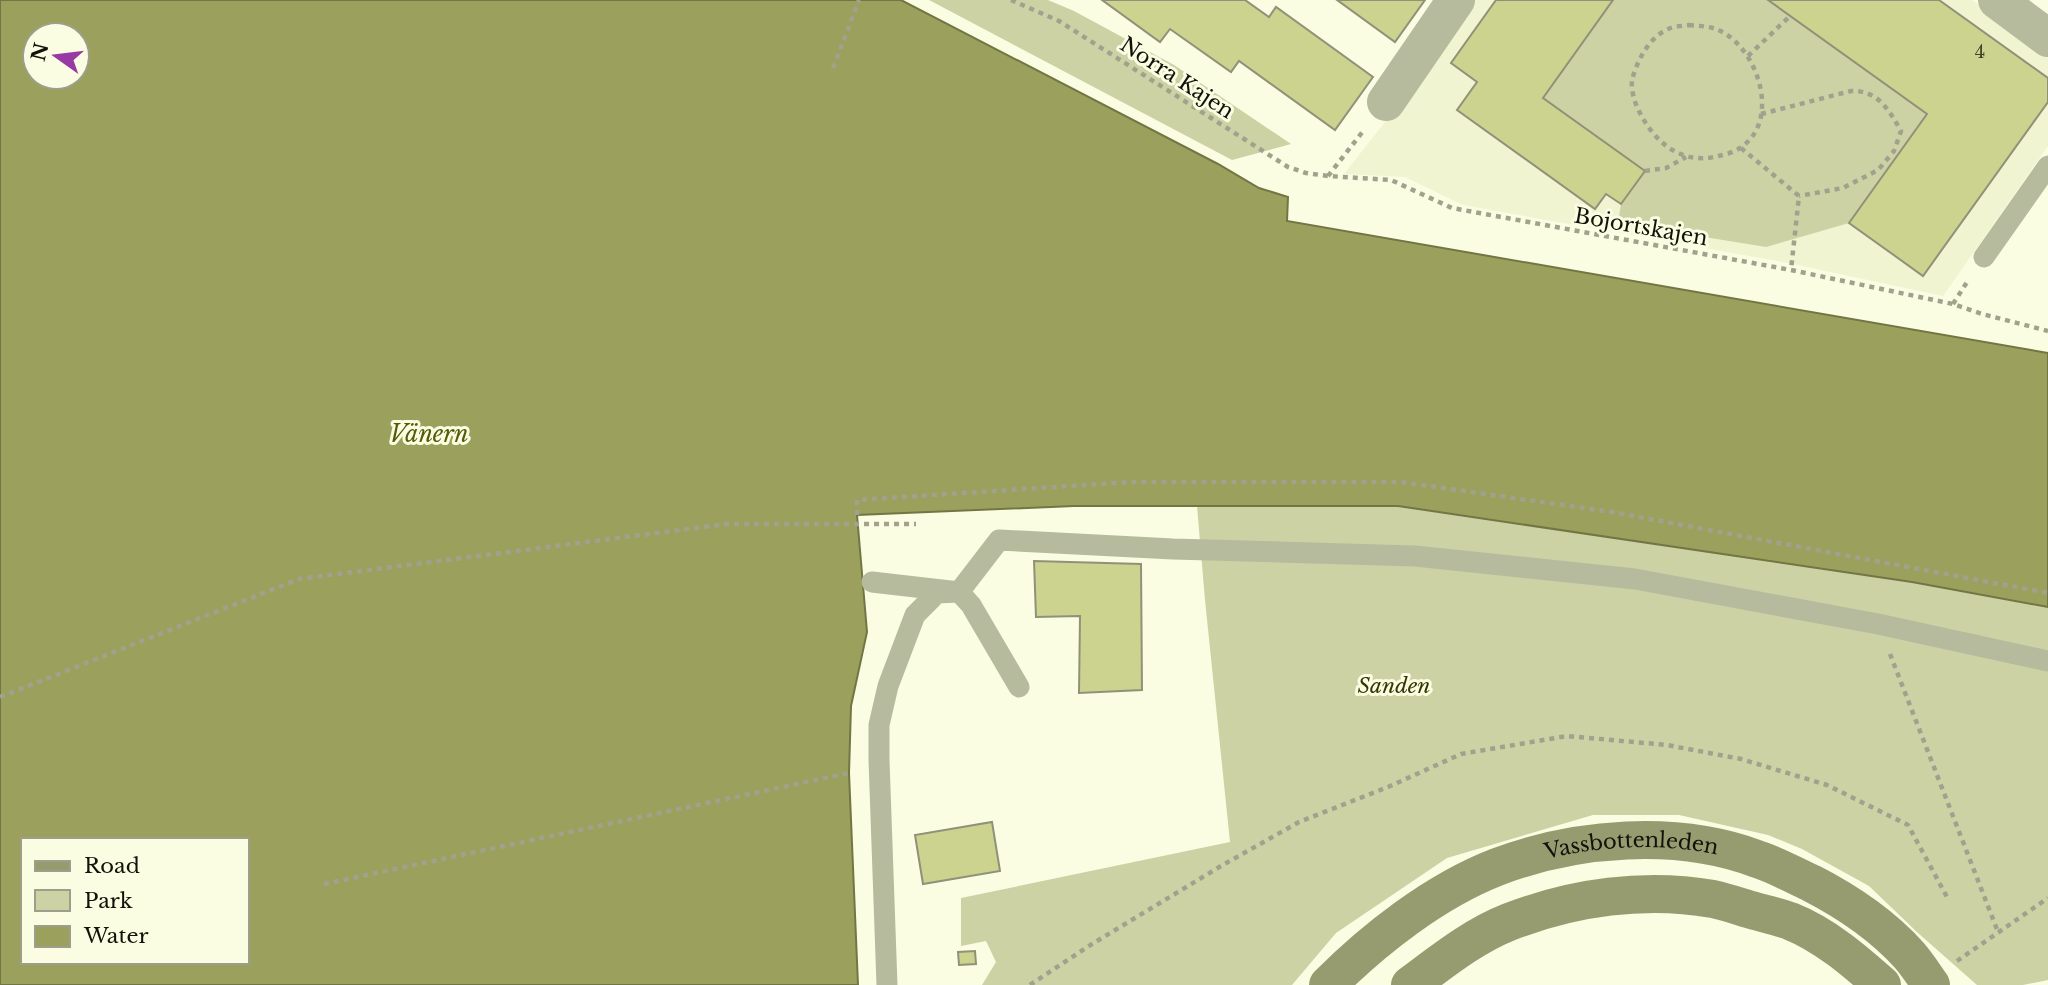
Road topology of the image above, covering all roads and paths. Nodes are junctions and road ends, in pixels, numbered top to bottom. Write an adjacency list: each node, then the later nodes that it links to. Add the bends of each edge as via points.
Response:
1 (859, 0): 8 (path)
2 (1011, 0): 15 (path, Norra Kajen, via 1059,21 1288,167)
3 (1456, 0): 9 (street)
4 (1997, 0): 6 (street)
5 (1790, 16): 7 (path)
6 (2048, 38)
7 (1748, 56): 10 (path, via 1762,92); 12 (path, via 1716,29 1689,24 1668,29 1649,42 1632,80 1634,100 1646,125 1666,146)
8 (833, 68)
9 (1386, 102): 15 (path)
10 (1761, 114): 11 (path, via 1751,139); 16 (path, via 1862,91 1890,110 1901,131 1894,152 1878,170 1843,188)
11 (1741, 148): 12 (path, via 1702,159); 16 (path)
12 (1686, 157): 14 (path, via 1666,168)
13 (2047, 169): 17 (lane)
14 (1645, 171)
15 (1328, 176): 18 (path, Bojortskajen, via 1391,180 1452,208)
16 (1799, 196): 18 (path)
17 (1984, 257)
18 (1791, 270): 19 (path, Bojortskajen, via 1953,304)
19 (2048, 331)
20 (857, 515): 24 (path, via 857,500 1131,482 1401,482 1612,512)
21 (916, 524): 28 (path, via 727,524 299,579)
22 (872, 582): 23 (lane)
23 (959, 592): 25 (lane, via 999,540 1415,556 1635,579); 27 (lane); 35 (lane, via 937,593 915,615 888,686 879,725)
24 (2048, 593)
25 (1878, 624): 26 (lane); 33 (path)
26 (2048, 661)
27 (1019, 687)
28 (0, 697)
29 (849, 774): 30 (path)
30 (324, 884)
31 (1947, 897): 36 (path, via 1908,825 1826,785 1741,759 1667,745 1567,736 1461,754 1299,822)
32 (2048, 898): 33 (path)
33 (1998, 932): 34 (path)
34 (1939, 976): 37 (main road, Vassbottenleden, via 1874,923 1821,888 1756,858 1687,843 1646,841 1570,846 1495,868 1461,884 1392,930)
35 (887, 985)
36 (1030, 985)
37 (1328, 985)
38 (1410, 985): 39 (main road, Vassbottenleden, via 1506,923 1560,905 1660,894 1714,900 1791,921 1851,958)
39 (1882, 985)

